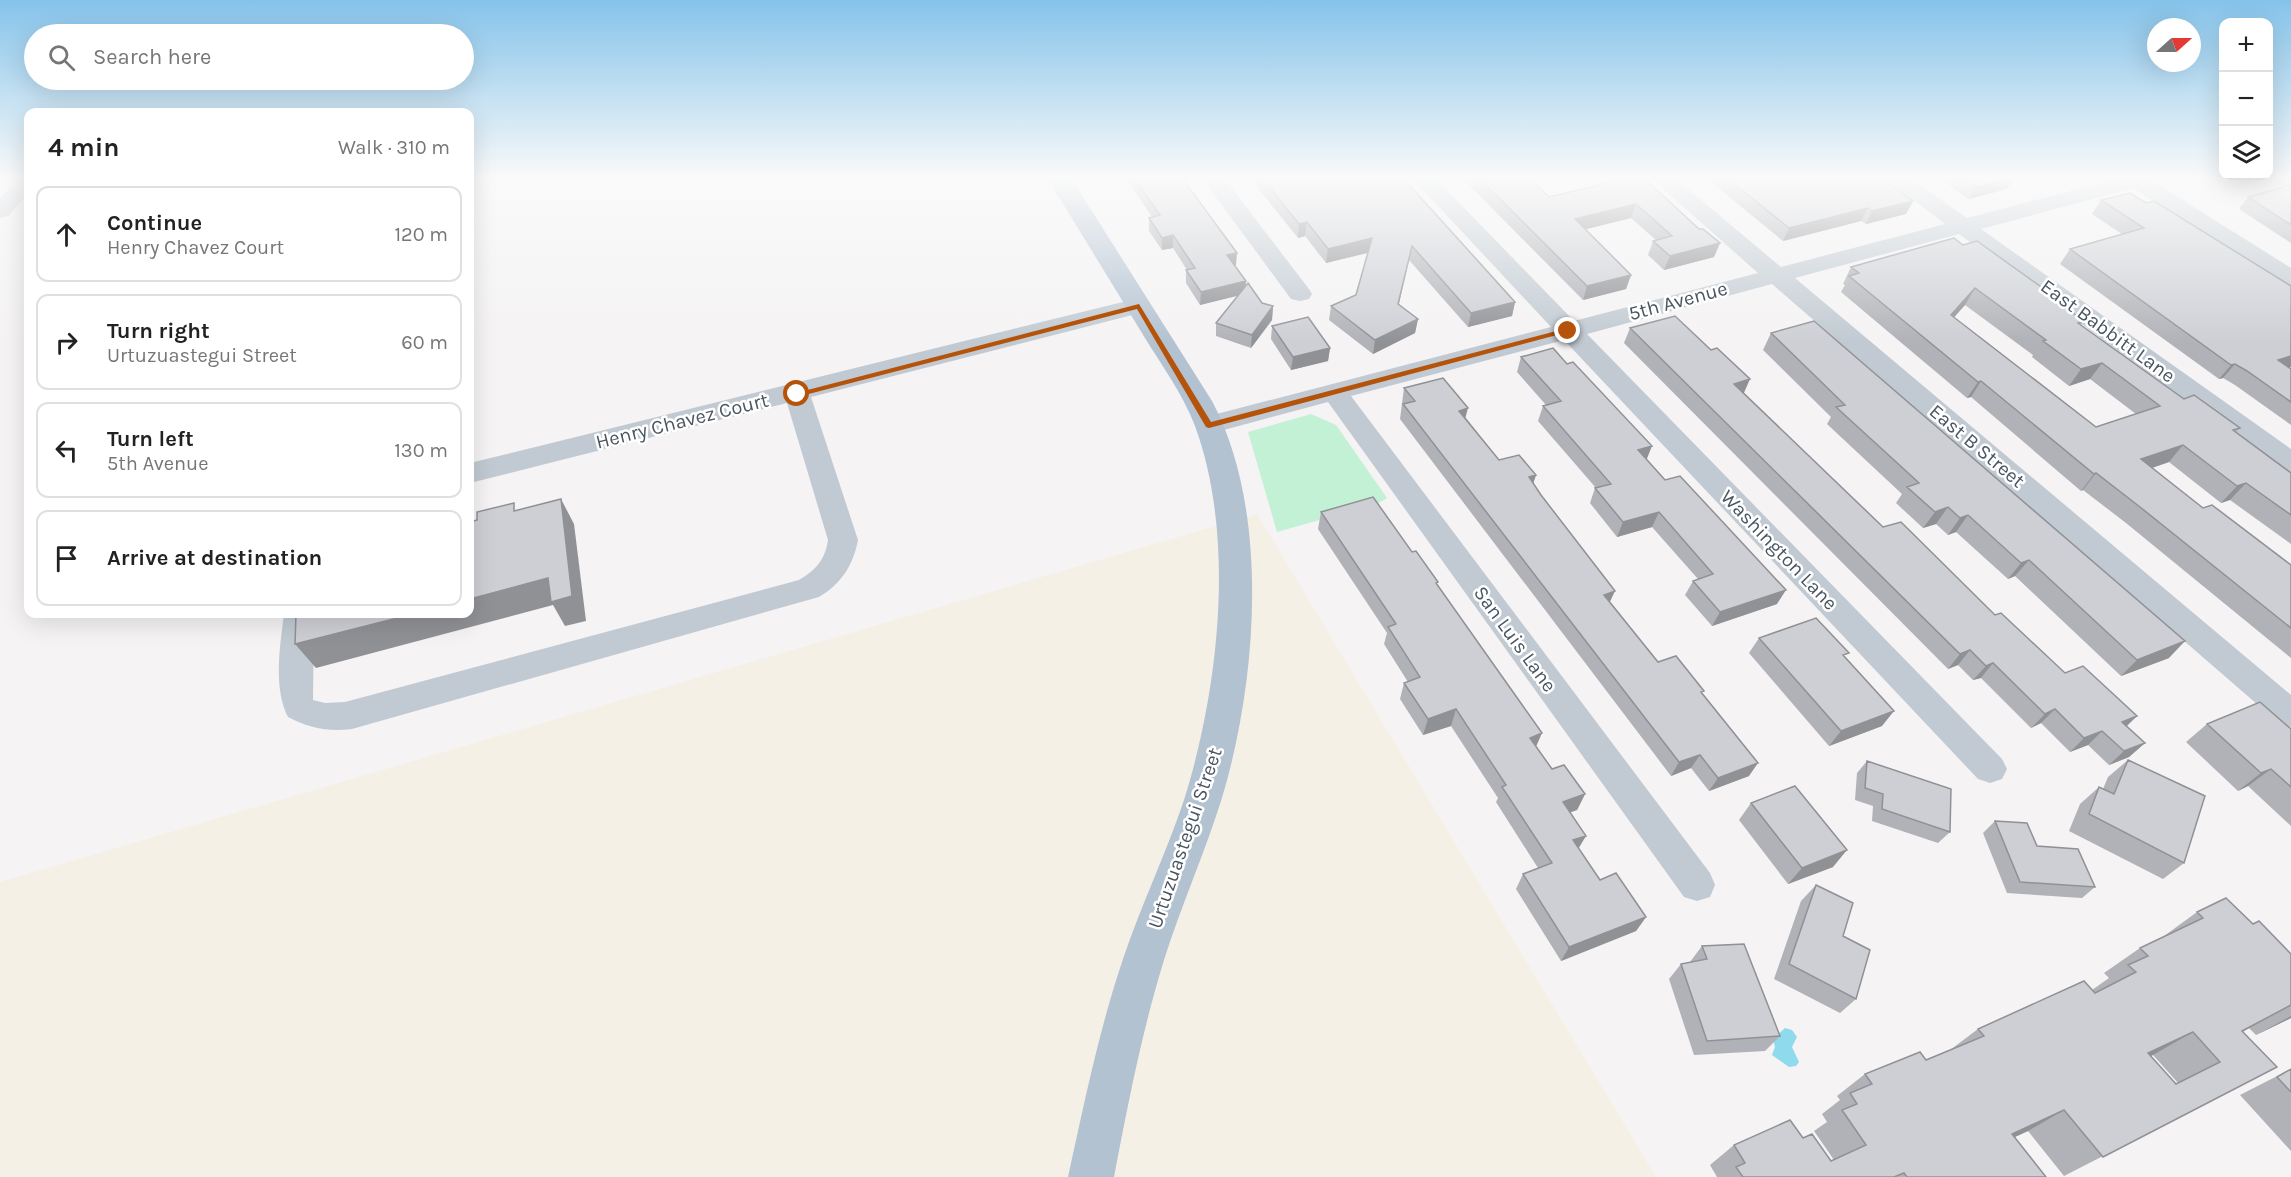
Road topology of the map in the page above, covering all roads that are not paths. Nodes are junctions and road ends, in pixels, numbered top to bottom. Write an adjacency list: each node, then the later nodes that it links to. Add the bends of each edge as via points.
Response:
1 (1093, 233): 11 (main road, Urtuzuastegui Street)
2 (1254, 233): 10 (street)
3 (1476, 233): 12 (street, Washington Lane)
4 (1727, 233): 8 (street, East B Street)
5 (1937, 233): 8 (street, 5th Avenue)
6 (1973, 233): 16 (street, East Babbitt Lane)
7 (2221, 233): 9 (street)
8 (1776, 275): 12 (street, 5th Avenue); 19 (street, East B Street)
9 (2291, 278)
10 (1300, 294)
11 (1139, 306): 14 (street, Henry Chavez Court); 15 (main road, Urtuzuastegui Street)
12 (1568, 331): 13 (street, 5th Avenue); 20 (street, Washington Lane)
13 (1334, 392): 15 (street, 5th Avenue); 21 (street, San Luis Lane)
14 (797, 394): 17 (street, Henry Chavez Court); 18 (street, via 843,540 833,572 808,590 330,718 299,708 295,694)
15 (1209, 425): 22 (main road, Urtuzuastegui Street, via 1223,472 1233,562 1231,655 1222,726 1199,808 1144,960)
16 (2291, 463)
17 (474, 472)
18 (299, 618)
19 (2291, 714)
20 (1990, 769)
21 (1697, 885)
22 (1091, 1177)

